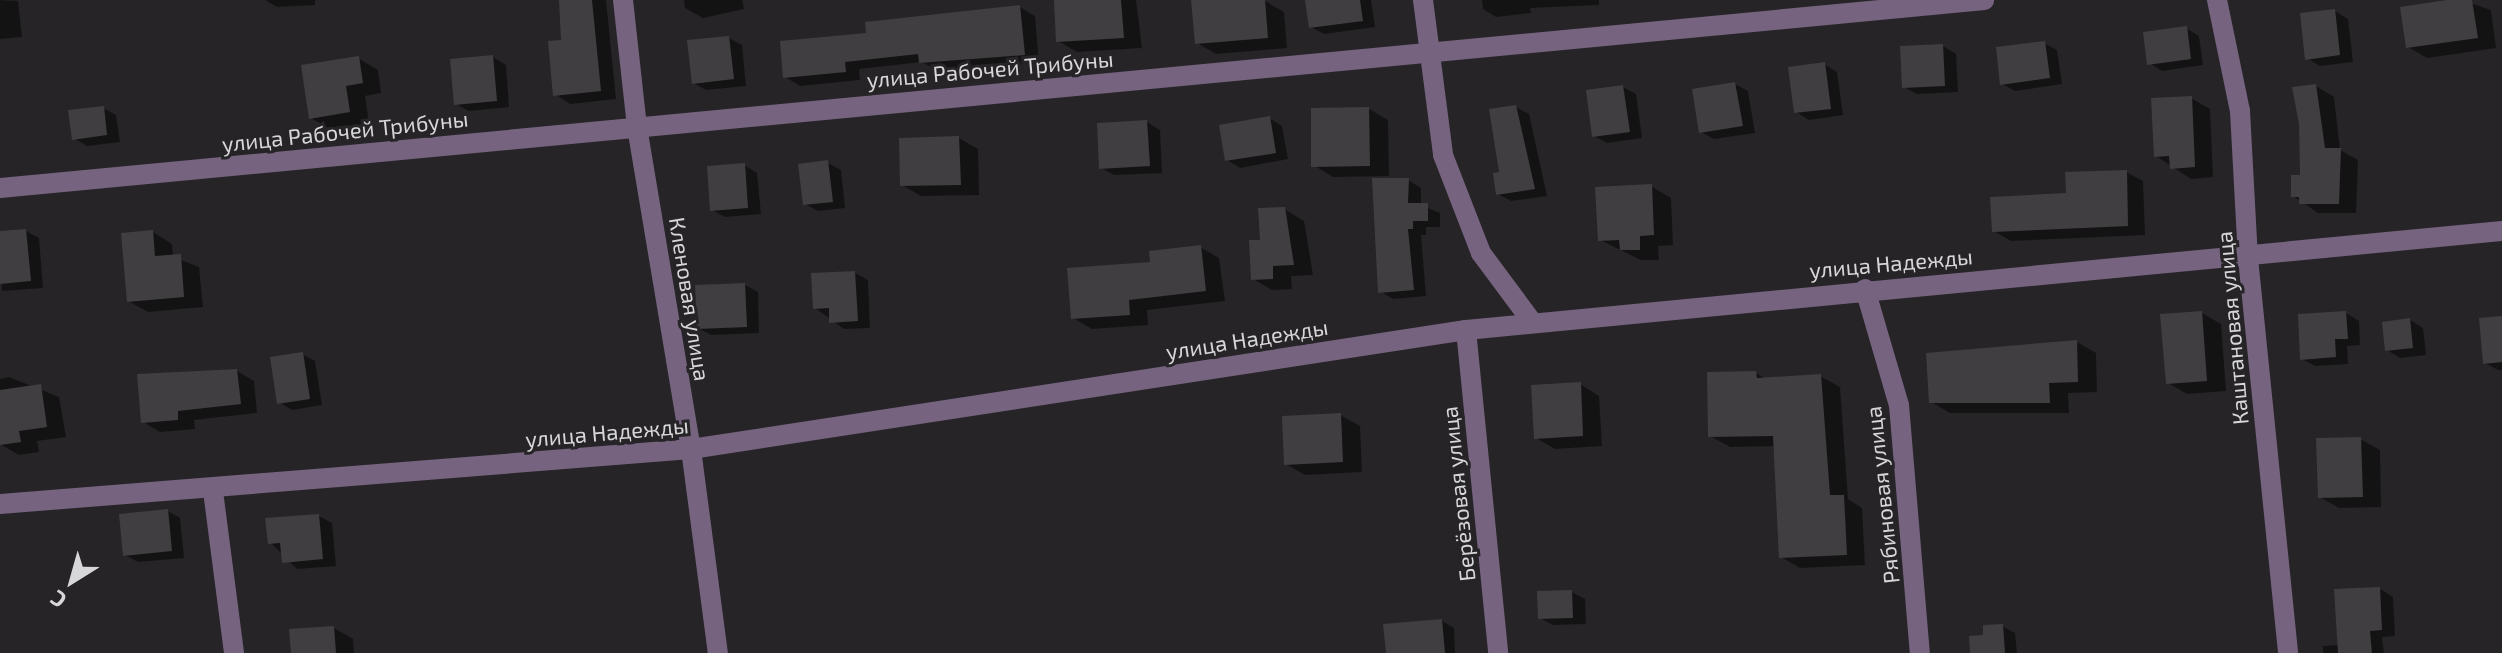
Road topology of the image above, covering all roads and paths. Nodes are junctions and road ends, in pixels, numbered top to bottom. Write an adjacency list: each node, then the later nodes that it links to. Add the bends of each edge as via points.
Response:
1 (623, 0): 6 (street, Кленовая улица)
2 (1423, 0): 5 (street)
3 (1984, 0): 5 (street, улица Рабочей Трибуны)
4 (2217, 0): 9 (street, Каштановая улица, via 2240,111)
5 (1429, 52): 6 (street, улица Рабочей Трибуны); 11 (street, via 1448,169 1481,253)
6 (637, 127): 7 (street, улица Рабочей Трибуны); 13 (street, Кленовая улица)
7 (0, 188)
8 (2502, 231): 9 (street, улица Надежды)
9 (2248, 258): 10 (street, улица Надежды); 20 (street, Каштановая улица)
10 (1865, 289): 11 (street, улица Надежды); 19 (street, Рябиновая улица, via 1899,405 1915,545)
11 (1533, 323): 12 (street, улица Надежды)
12 (1466, 330): 13 (street, улица Надежды); 18 (street, Берёзовая улица)
13 (691, 449): 14 (street, улица Надежды); 17 (street, Кленовая улица)
14 (213, 491): 15 (street, улица Надежды); 16 (street)
15 (0, 504)
16 (234, 653)
17 (718, 653)
18 (1498, 653)
19 (1920, 653)
20 (2288, 653)

